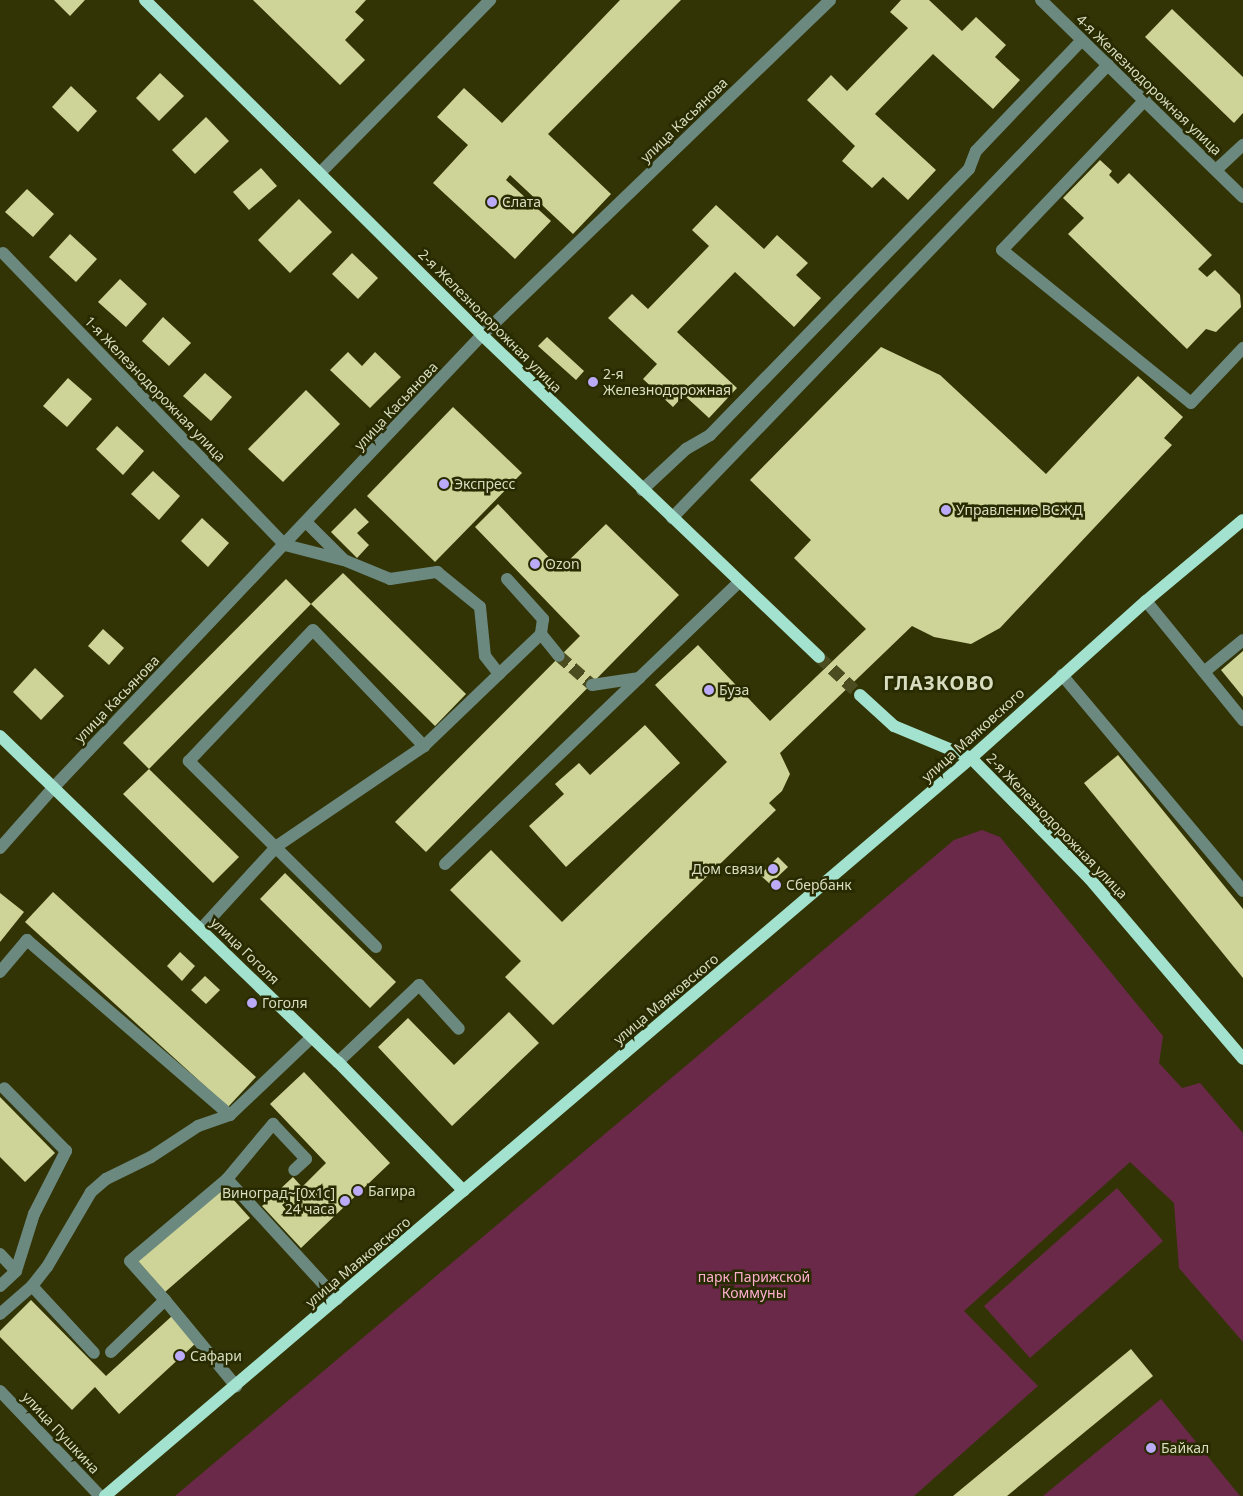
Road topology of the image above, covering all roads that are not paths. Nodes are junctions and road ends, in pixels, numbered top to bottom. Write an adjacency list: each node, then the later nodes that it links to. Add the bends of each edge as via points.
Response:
1 (145, 0): 10 (main road, 2-я Железнодорожная улица)
2 (490, 0): 10 (street)
3 (830, 0): 13 (street, улица Касьянова)
4 (1041, 0): 5 (street, 4-я Железнодорожная улица)
5 (1082, 40): 6 (street, 4-я Железнодорожная улица); 15 (street, via 976,151 969,169 710,435 686,449)
6 (1108, 65): 7 (street, 4-я Железнодорожная улица); 16 (street)
7 (1145, 100): 9 (street, 4-я Железнодорожная улица); 14 (street, via 1002,250 1191,403)
8 (1243, 145): 9 (street)
9 (1216, 170): 11 (street, 4-я Железнодорожная улица)
10 (320, 173): 13 (main road, 2-я Железнодорожная улица)
11 (1241, 191)
12 (3, 253): 19 (street, 1-я Железнодорожная улица)
13 (482, 335): 15 (main road, 2-я Железнодорожная улица); 18 (street, улица Касьянова)
14 (1243, 348)
15 (642, 490): 16 (main road, 2-я Железнодорожная улица)
16 (672, 518): 22 (main road, 2-я Железнодорожная улица)
17 (1243, 520): 23 (main road, улица Маяковского)
18 (307, 523): 19 (street, улица Касьянова); 20 (street)
19 (285, 546): 20 (street); 38 (street, улица Касьянова)
20 (344, 560): 29 (street, via 390,579 437,572 480,607 484,656)
21 (507, 579): 24 (street, via 544,619)
22 (739, 582): 27 (main road, 2-я Железнодорожная улица); 31 (street)
23 (1146, 601): 28 (street); 30 (main road, улица Маяковского)
24 (541, 634): 26 (street); 29 (street)
25 (1243, 640): 28 (street)
26 (560, 656)
27 (820, 657)
28 (1204, 672): 34 (street)
29 (499, 674): 36 (street)
30 (1062, 675): 37 (main road, улица Маяковского); 42 (street)
31 (639, 678): 32 (street); 41 (street)
32 (592, 685)
33 (860, 695): 37 (main road, 2-я Железнодорожная улица, via 894,726)
34 (1243, 720)
35 (0, 736): 38 (main road, улица Гоголя)
36 (424, 746): 39 (street); 39 (street, via 313,630 189,761)
37 (971, 758): 48 (main road, 2-я Железнодорожная улица, via 1090,879); 54 (main road, улица Маяковского)
38 (53, 788): 40 (street, улица Касьянова); 43 (main road, улица Гоголя)
39 (277, 846): 43 (street); 44 (street)
40 (0, 848)
41 (445, 864)
42 (1243, 891)
43 (201, 929): 47 (main road, улица Гоголя)
44 (376, 947)
45 (0, 972): 51 (street, via 27,940)
46 (459, 1029): 49 (street, via 419,985)
47 (312, 1037): 49 (main road, улица Гоголя); 51 (street)
48 (1243, 1059)
49 (338, 1062): 54 (main road, улица Гоголя)
50 (4, 1088): 56 (street, via 66,1151 34,1214)
51 (230, 1115): 58 (street, via 198,1126 151,1157 106,1179 91,1192 47,1267)
52 (294, 1170): 53 (street, via 306,1159 273,1124)
53 (227, 1179): 59 (street); 60 (street, via 130,1261)
54 (464, 1191): 59 (main road, улица Маяковского)
55 (0, 1254): 56 (street)
56 (16, 1270): 57 (street)
57 (0, 1286)
58 (32, 1286): 61 (street); 63 (street)
59 (337, 1299): 64 (main road, улица Маяковского)
60 (165, 1300): 62 (street); 64 (street)
61 (0, 1314)
62 (111, 1352)
63 (94, 1353)
64 (236, 1386): 67 (main road, улица Маяковского)
65 (0, 1391): 66 (street, улица Пушкина)
66 (100, 1496)
67 (105, 1496)

